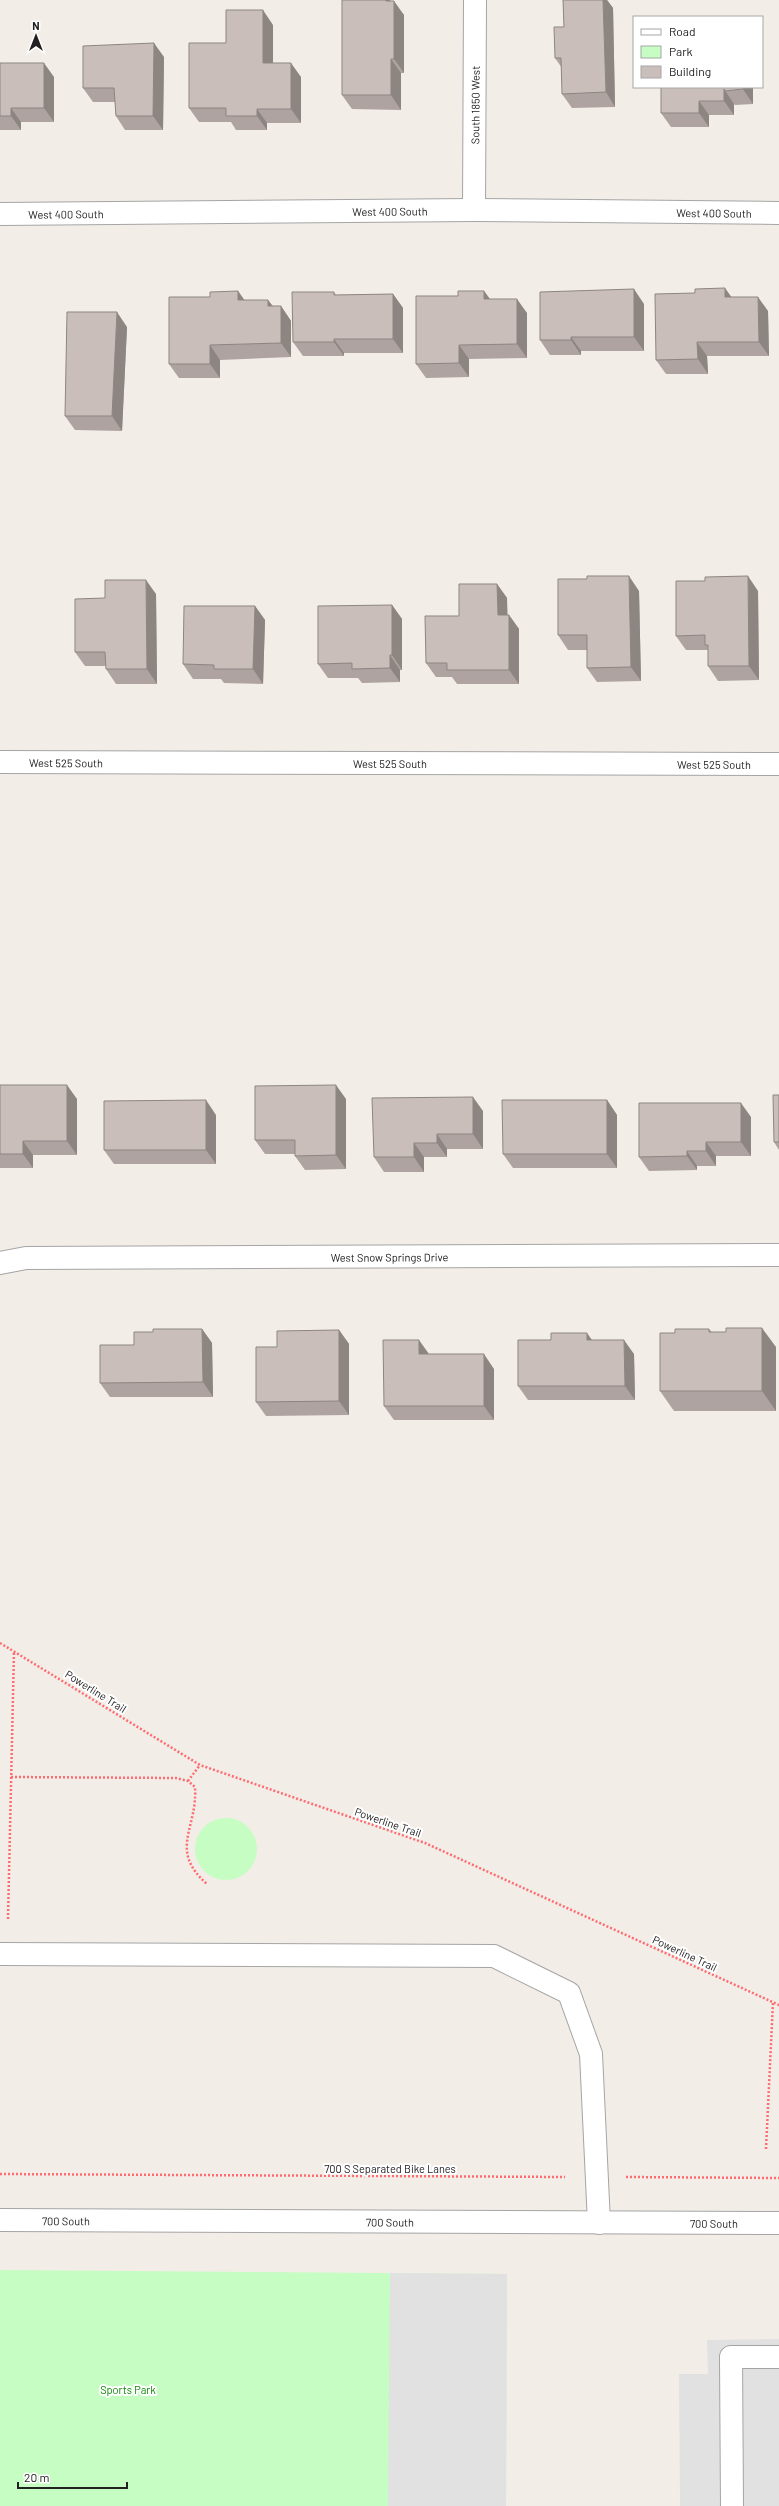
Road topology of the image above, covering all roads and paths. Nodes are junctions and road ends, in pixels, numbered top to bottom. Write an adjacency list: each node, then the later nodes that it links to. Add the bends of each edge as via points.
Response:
1 (474, 0): 2 (street, South 1850 West)
2 (474, 210): 3 (street, West 400 South); 4 (street, West 400 South)
3 (779, 213)
4 (0, 214)
5 (0, 762): 6 (street, West 525 South)
6 (779, 764)
7 (779, 1255): 8 (street, West Snow Springs Drive, via 26,1258)
8 (0, 1263)
9 (0, 1643): 10 (path, Powerline Trail)
10 (14, 1651): 11 (path, Powerline Trail); 12 (path)
11 (200, 1765): 13 (path); 17 (path, Powerline Trail, via 425,1843)
12 (11, 1777): 13 (path, via 176,1778); 15 (path)
13 (188, 1781): 14 (path, via 195,1788 196,1803 185,1851 195,1874)
14 (207, 1884)
15 (8, 1919)
16 (0, 1954): 21 (street, via 494,1956 569,1993 591,2054)
17 (773, 2002): 18 (path, Powerline Trail); 19 (path)
18 (779, 2005)
19 (766, 2148)
20 (0, 2174): 21 (path, 700 S Separated Bike Lanes)
21 (597, 2177): 22 (path, 700 S Separated Bike Lanes); 24 (street)
22 (779, 2178)
23 (0, 2220): 24 (street, 700 South)
24 (599, 2223): 25 (street, 700 South)
25 (779, 2223)
26 (779, 2357): 27 (street, via 731,2357)
27 (732, 2506)

